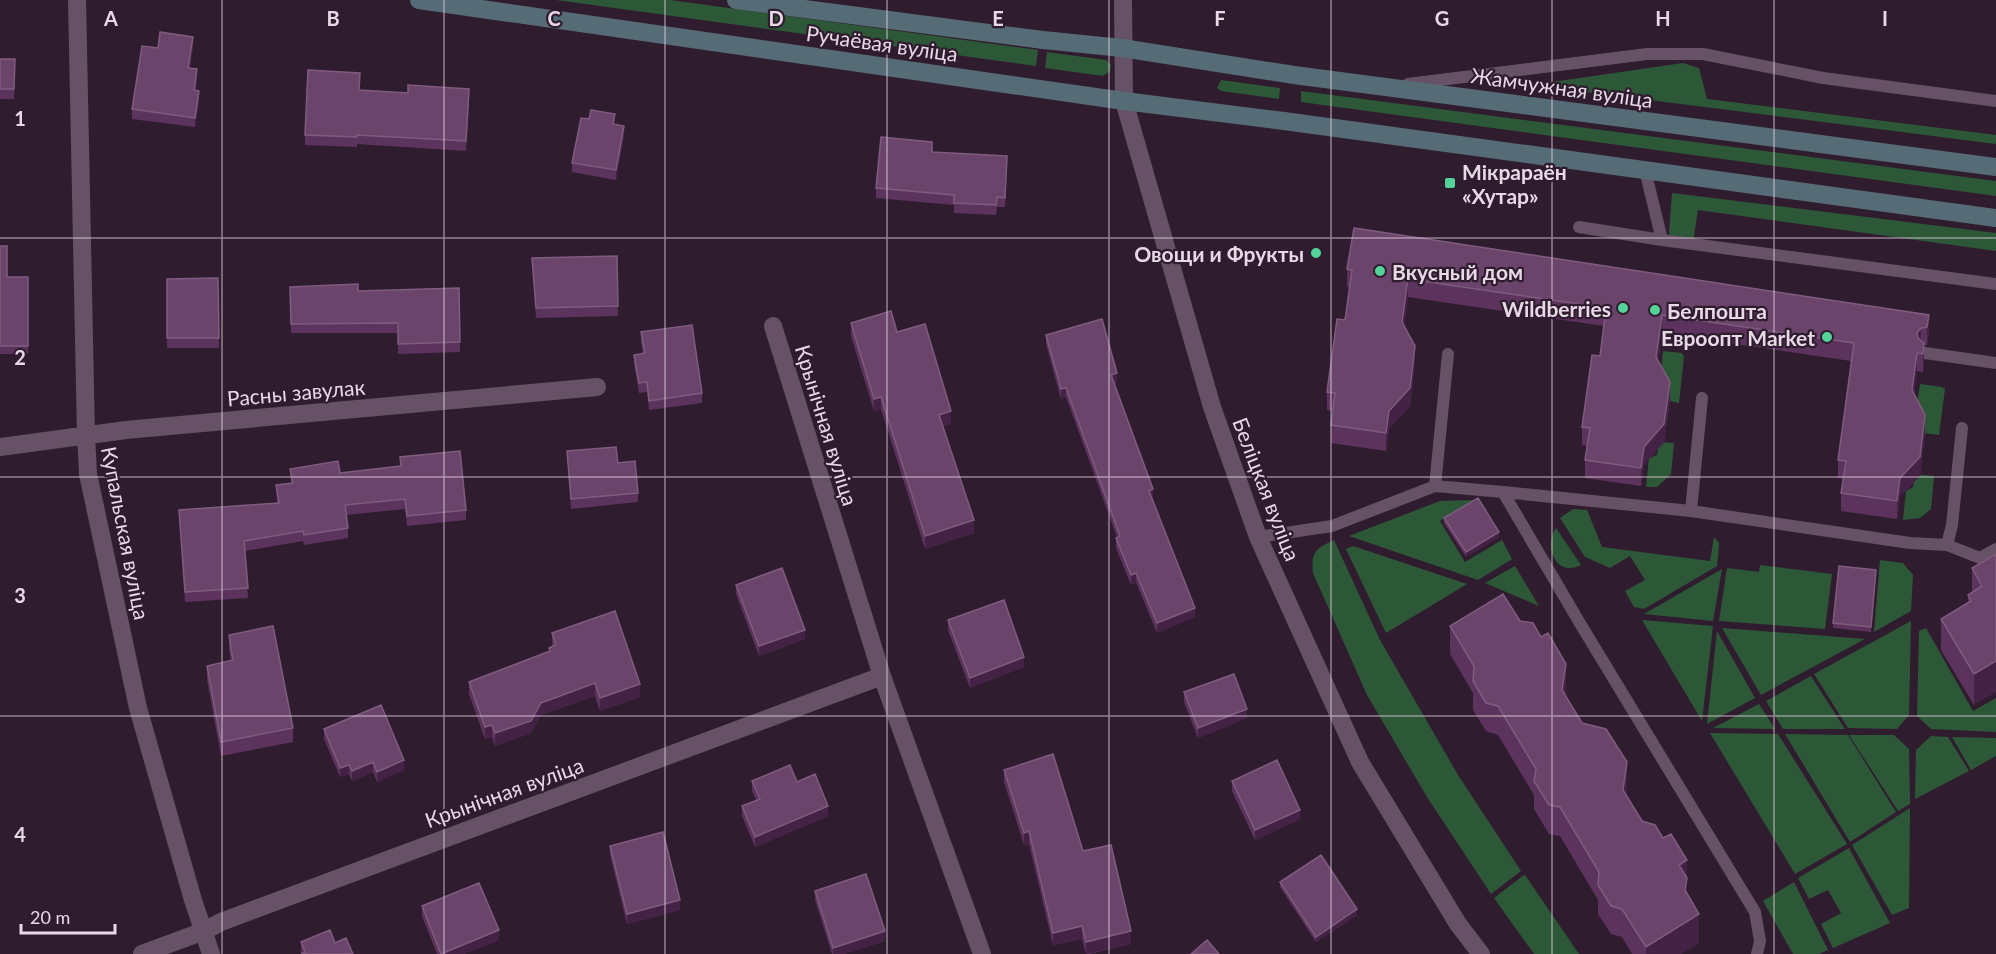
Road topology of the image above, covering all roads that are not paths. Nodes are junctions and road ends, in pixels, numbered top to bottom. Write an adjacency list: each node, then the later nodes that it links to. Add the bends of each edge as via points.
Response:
1 (77, 0): 22 (street, Купальская вуліца)
2 (419, 0): 7 (main road, Ручаёвая вуліца)
3 (736, 0): 5 (main road, Ручаёвая вуліца)
4 (1123, 0): 5 (street, Беліцкая вуліца)
5 (1122, 48): 6 (main road, Жамчужная вуліца); 7 (street, Беліцкая вуліца)
6 (1389, 87): 8 (lane, via 1647,54 1702,54 1823,78); 9 (main road, Жамчужная вуліца)
7 (1124, 101): 10 (main road); 27 (street, Беліцкая вуліца, via 1212,407)
8 (1996, 101)
9 (1996, 167)
10 (1645, 170): 11 (main road); 13 (lane)
11 (1996, 218)
12 (1579, 227): 13 (lane)
13 (1662, 240): 14 (lane)
14 (1996, 284)
15 (773, 326): 30 (street, Крынічная вуліца)
16 (1925, 353): 18 (lane)
17 (1448, 354): 24 (lane)
18 (1996, 363)
19 (597, 387): 22 (street, Расны завулак)
20 (1702, 398): 26 (lane)
21 (1962, 428): 28 (lane)
22 (86, 435): 23 (street, Расны завулак); 31 (street, Купальская вуліца, via 88,474 138,708)
23 (0, 447)
24 (1436, 486): 25 (lane); 27 (lane, via 1332,526)
25 (1503, 492): 26 (lane); 36 (lane, via 1755,912 1760,941)
26 (1691, 511): 28 (lane)
27 (1258, 537): 35 (street, Беліцкая вуліца, via 1360,762 1458,924)
28 (1947, 545): 29 (lane, via 1980,558)
29 (1996, 549)
30 (882, 675): 31 (street, Крынічная вуліца); 34 (street, Крынічная вуліца)
31 (204, 931): 32 (street, Крынічная вуліца); 33 (street, Купальская вуліца)
32 (142, 954)
33 (211, 954)
34 (982, 954)
35 (1481, 954)
36 (1757, 954)

